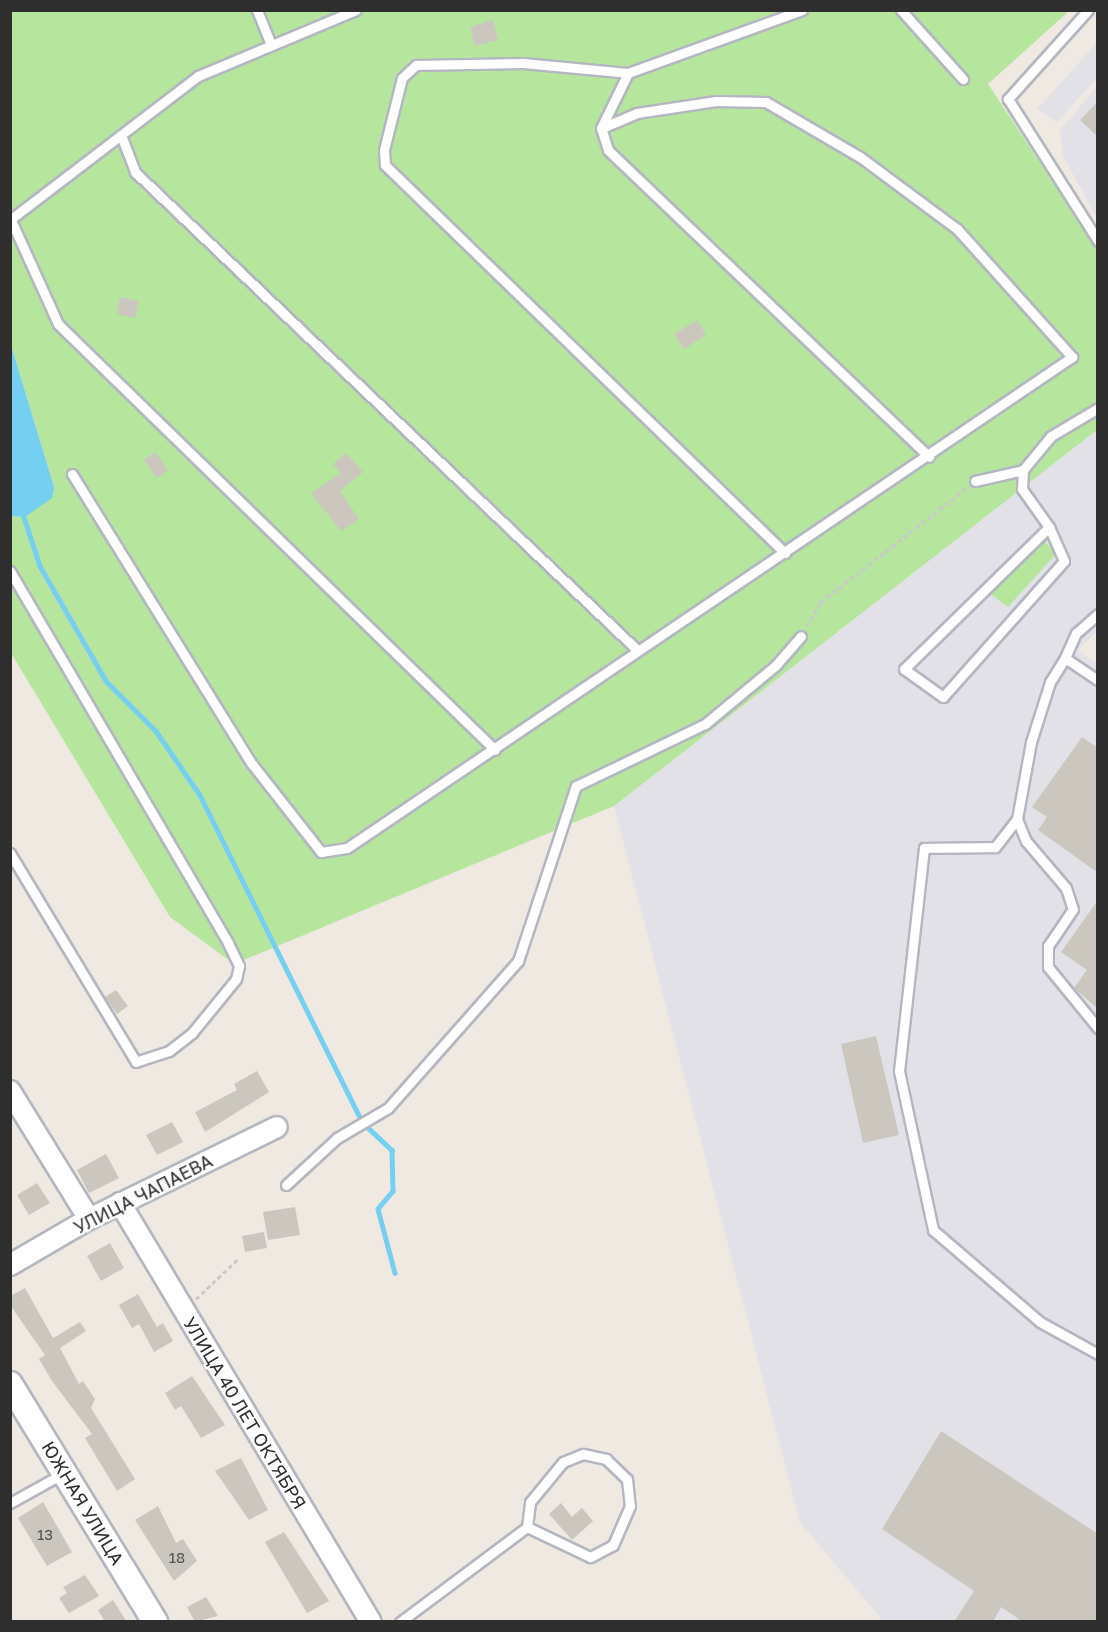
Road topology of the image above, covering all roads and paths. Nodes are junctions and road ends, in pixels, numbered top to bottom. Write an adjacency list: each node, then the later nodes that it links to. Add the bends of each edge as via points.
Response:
1 (257, 10): 6 (lane)
2 (356, 10): 6 (lane)
3 (802, 10): 7 (lane)
4 (901, 10): 8 (lane)
5 (1088, 10): 12 (lane, via 1008,99)
6 (270, 43): 10 (lane, via 198,76)
7 (628, 73): 9 (lane); 19 (lane, via 523,63 416,65 402,78 385,165)
8 (963, 79)
9 (601, 128): 14 (lane, via 608,150); 14 (lane, via 637,113 716,101 766,102 860,157 957,229 1072,357)
10 (121, 135): 11 (lane); 23 (lane, via 135,172)
11 (11, 219): 26 (lane, via 58,324)
12 (1098, 241)
13 (1098, 408): 15 (lane, via 1051,436)
14 (929, 457): 19 (lane)
15 (1023, 470): 17 (lane); 18 (lane, via 1022,489)
16 (72, 474): 26 (lane, via 240,745 321,852 347,848)
17 (975, 481): 22 (path, via 821,602)
18 (1049, 527): 18 (lane, via 981,594 904,669 943,697 1064,561)
19 (785, 553): 23 (lane)
20 (10, 571): 28 (lane, via 228,943 239,966 236,979 192,1033 169,1051 136,1062)
21 (1098, 614): 24 (lane, via 1076,633)
22 (801, 636): 32 (lane, via 776,665 705,724 576,786 518,961 388,1108 337,1138)
23 (636, 649): 26 (lane)
24 (1065, 658): 25 (lane); 27 (lane, via 1050,682 1031,742)
25 (1098, 680)
26 (495, 750)
27 (1017, 819): 29 (lane, via 1026,841 1066,888 1072,909 1048,946 1048,967); 38 (lane, via 995,847 924,848 899,1071 933,1230 1040,1322)
28 (10, 853)
29 (1098, 1028)
30 (10, 1091): 34 (street)
31 (277, 1127): 33 (street, УЛИЦА ЧАПАЕВА)
32 (286, 1185)
33 (120, 1203): 34 (street, УЛИЦА ЧАПАЕВА); 37 (street, УЛИЦА 40 ЛЕТ ОКТЯБРЯ)
34 (89, 1219): 36 (street, УЛИЦА ЧАПАЕВА)
35 (238, 1259): 37 (path)
36 (10, 1266)
37 (184, 1312): 44 (street, УЛИЦА 40 ЛЕТ ОКТЯБРЯ)
38 (1098, 1354)
39 (10, 1384): 40 (street, ЮЖНАЯ УЛИЦА)
40 (64, 1472): 41 (lane); 43 (street, ЮЖНАЯ УЛИЦА)
41 (10, 1503)
42 (527, 1527): 42 (lane, via 530,1502 563,1461 583,1454 606,1459 627,1479 630,1506 613,1545 590,1557); 45 (lane)
43 (155, 1622)
44 (371, 1622)
45 (400, 1622)

